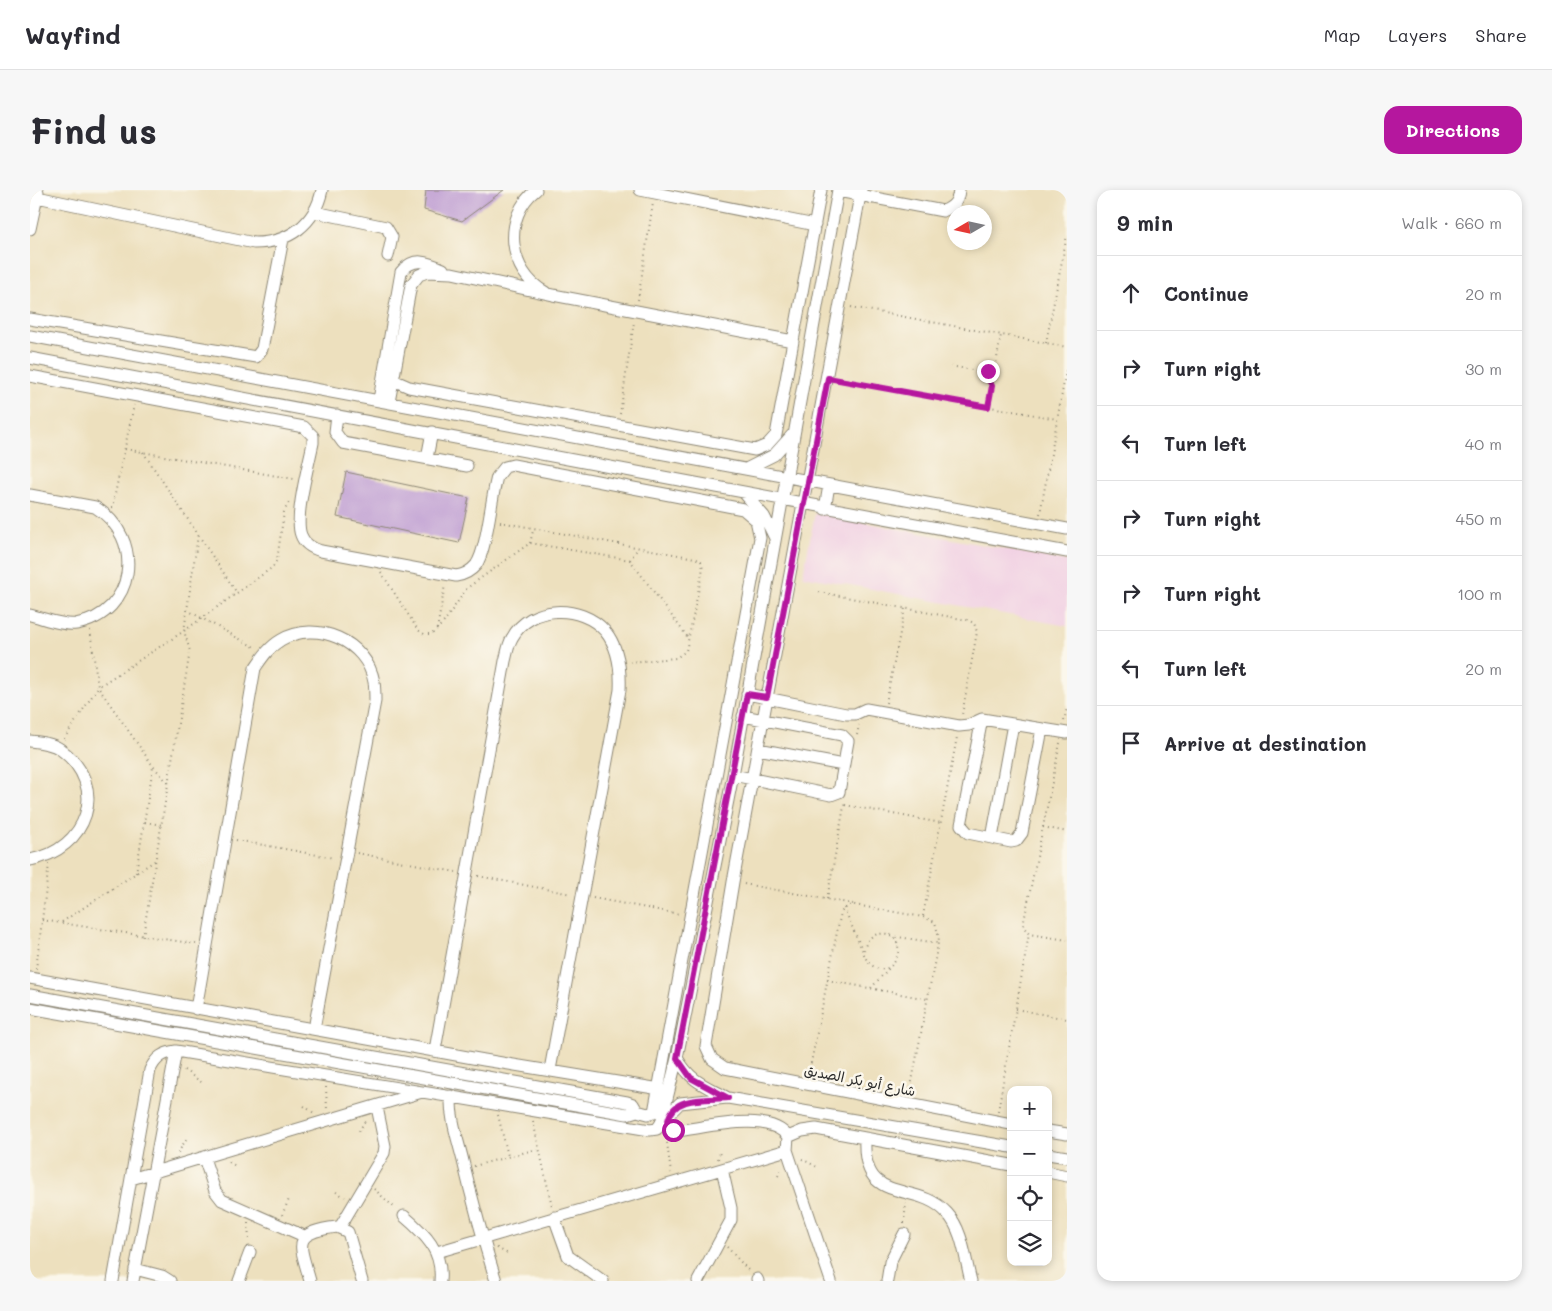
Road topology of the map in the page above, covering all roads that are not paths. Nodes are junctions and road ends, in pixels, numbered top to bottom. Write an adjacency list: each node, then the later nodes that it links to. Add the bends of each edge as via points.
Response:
1 (322, 190): 9 (street)
2 (536, 190): 15 (street, via 516,216 513,243 516,257 530,280)
3 (640, 190): 10 (street)
4 (821, 190): 10 (street)
5 (838, 190): 7 (street); 17 (street)
6 (959, 190): 7 (street, via 958,200 943,211)
7 (861, 192): 18 (street)
8 (38, 194): 11 (street); 12 (street, via 254,242)
9 (315, 212): 12 (street, via 300,230); 13 (street, via 386,227 392,237)
10 (815, 225): 20 (street)
11 (30, 229)
12 (283, 239): 16 (street, via 262,349 256,358)
13 (388, 256)
14 (452, 273): 15 (street); 23 (street, via 427,272 419,275 411,285); 24 (street, via 419,261 401,272)
15 (553, 295): 20 (street)
16 (30, 319)
17 (815, 321): 18 (street); 29 (street)
18 (837, 326): 35 (street)
19 (30, 336): 24 (street)
20 (793, 341): 23 (street, via 776,435 767,445 755,450 409,387)
21 (30, 358): 25 (street)
22 (30, 376): 28 (street)
23 (393, 380): 24 (street)
24 (384, 401): 26 (street)
25 (312, 411): 27 (street); 28 (street)
26 (447, 413): 30 (street); 33 (street)
27 (336, 415): 30 (street); 31 (street, via 336,432 343,443)
28 (310, 430): 80 (street, via 313,443 300,532 308,545 321,551 374,562 446,575 464,574 477,564 497,477 505,467 513,465 744,509 756,520 760,538)
29 (794, 431): 33 (street, via 774,455); 34 (street)
30 (437, 433): 31 (street); 37 (street)
31 (427, 458): 32 (street)
32 (467, 466)
33 (746, 469): 34 (street)
34 (786, 477): 35 (street); 39 (street)
35 (807, 481): 36 (street); 40 (street)
36 (829, 486): 41 (street); 42 (street)
37 (744, 493): 39 (street); 45 (street, via 764,516)
38 (30, 494): 47 (street, via 95,508 110,518 122,534 129,559 123,588 103,612 73,624)
39 (781, 501): 40 (street); 45 (street)
40 (802, 504): 42 (street); 49 (street)
41 (933, 505): 43 (street); 44 (street)
42 (825, 508): 43 (street)
43 (930, 527): 46 (street)
44 (1067, 529)
45 (774, 538): 48 (street)
46 (1067, 552)
47 (30, 616)
48 (747, 694): 49 (street); 50 (street)
49 (767, 697): 51 (street, via 846,714 862,710 884,712 960,726); 52 (street)
50 (743, 716): 52 (street); 59 (street)
51 (982, 719): 53 (street); 61 (street, via 961,825 968,833)
52 (763, 720): 57 (street); 58 (street, via 846,737)
53 (1013, 724): 54 (street); 61 (street)
54 (1042, 729): 55 (street); 61 (street, via 1020,838 1011,842)
55 (1064, 733)
56 (30, 741): 62 (street, via 58,747 76,766 86,786 88,807 86,817 68,843 50,854)
57 (758, 749): 58 (street); 60 (street)
58 (844, 765): 60 (street, via 836,795)
59 (732, 775): 60 (street); 63 (street)
60 (752, 779): 64 (street)
61 (992, 838)
62 (30, 860)
63 (701, 938): 64 (street); 75 (street)
64 (723, 941): 86 (street, شارع أبو بكر الصديق, via 706,1037 709,1055 718,1065 807,1086)
65 (33, 978): 67 (street)
66 (30, 995): 70 (street)
67 (156, 1001): 69 (street); 70 (street)
68 (30, 1008): 76 (street)
69 (196, 1009): 71 (street); 71 (street, via 255,668 265,653 280,640 299,633 319,632 338,637 367,663 374,681 375,701)
70 (153, 1017): 72 (street)
71 (314, 1030): 73 (street)
72 (322, 1047): 76 (street); 79 (street)
73 (435, 1050): 77 (street); 78 (street, via 505,661 512,639 528,622 549,612 564,611 594,621 605,632 614,645 619,663 620,690)
74 (176, 1051): 81 (street); 98 (street); 101 (street, via 160,1056 150,1070)
75 (677, 1058): 82 (street, via 661,1123 654,1130); 83 (street, via 691,1078)
76 (320, 1059): 85 (street, via 627,1114)
77 (484, 1060): 78 (street); 79 (street)
78 (550, 1070): 80 (street)
79 (481, 1076): 85 (street, via 627,1102 633,1104)
80 (660, 1089): 85 (street, via 654,1112)
81 (424, 1092): 82 (street); 84 (street)
82 (451, 1096): 107 (street, via 452,1116)
83 (728, 1098): 89 (street, via 675,1106 668,1121 671,1128 676,1132 738,1123 767,1123 777,1126); 91 (street)
84 (377, 1107): 95 (street); 104 (street, via 384,1150)
85 (637, 1111)
86 (1007, 1123)
87 (1052, 1132): 88 (street)
88 (1067, 1134)
89 (788, 1137): 90 (street, via 816,1129); 92 (street)
90 (865, 1139): 96 (street); 122 (street, via 866,1164 878,1182 933,1202 956,1224)
91 (1007, 1146)
92 (787, 1150): 97 (street); 120 (street)
93 (1052, 1155): 94 (street)
94 (1067, 1157)
95 (204, 1158): 98 (street); 106 (street, via 219,1197)
96 (1007, 1165)
97 (722, 1169): 103 (street); 119 (street, via 732,1215)
98 (154, 1172): 101 (street); 110 (street)
99 (1052, 1173): 100 (street)
100 (1067, 1176)
101 (131, 1179): 111 (street)
102 (404, 1216): 109 (street, via 429,1239)
103 (554, 1217): 107 (street); 118 (street, via 568,1256)
104 (340, 1227): 106 (street); 115 (street, via 348,1232)
105 (904, 1234): 121 (street, via 890,1262)
106 (304, 1236): 114 (street, via 300,1245)
107 (482, 1239): 109 (street); 117 (street)
108 (250, 1252): 113 (street)
109 (437, 1252): 116 (street)
110 (134, 1275): 112 (street, via 162,1276)
111 (113, 1281)
112 (170, 1281)
113 (239, 1281)
114 (310, 1281)
115 (362, 1281)
116 (440, 1281)
117 (496, 1281)
118 (603, 1281)
119 (698, 1281)
120 (831, 1281)
121 (887, 1281)
122 (970, 1281)

